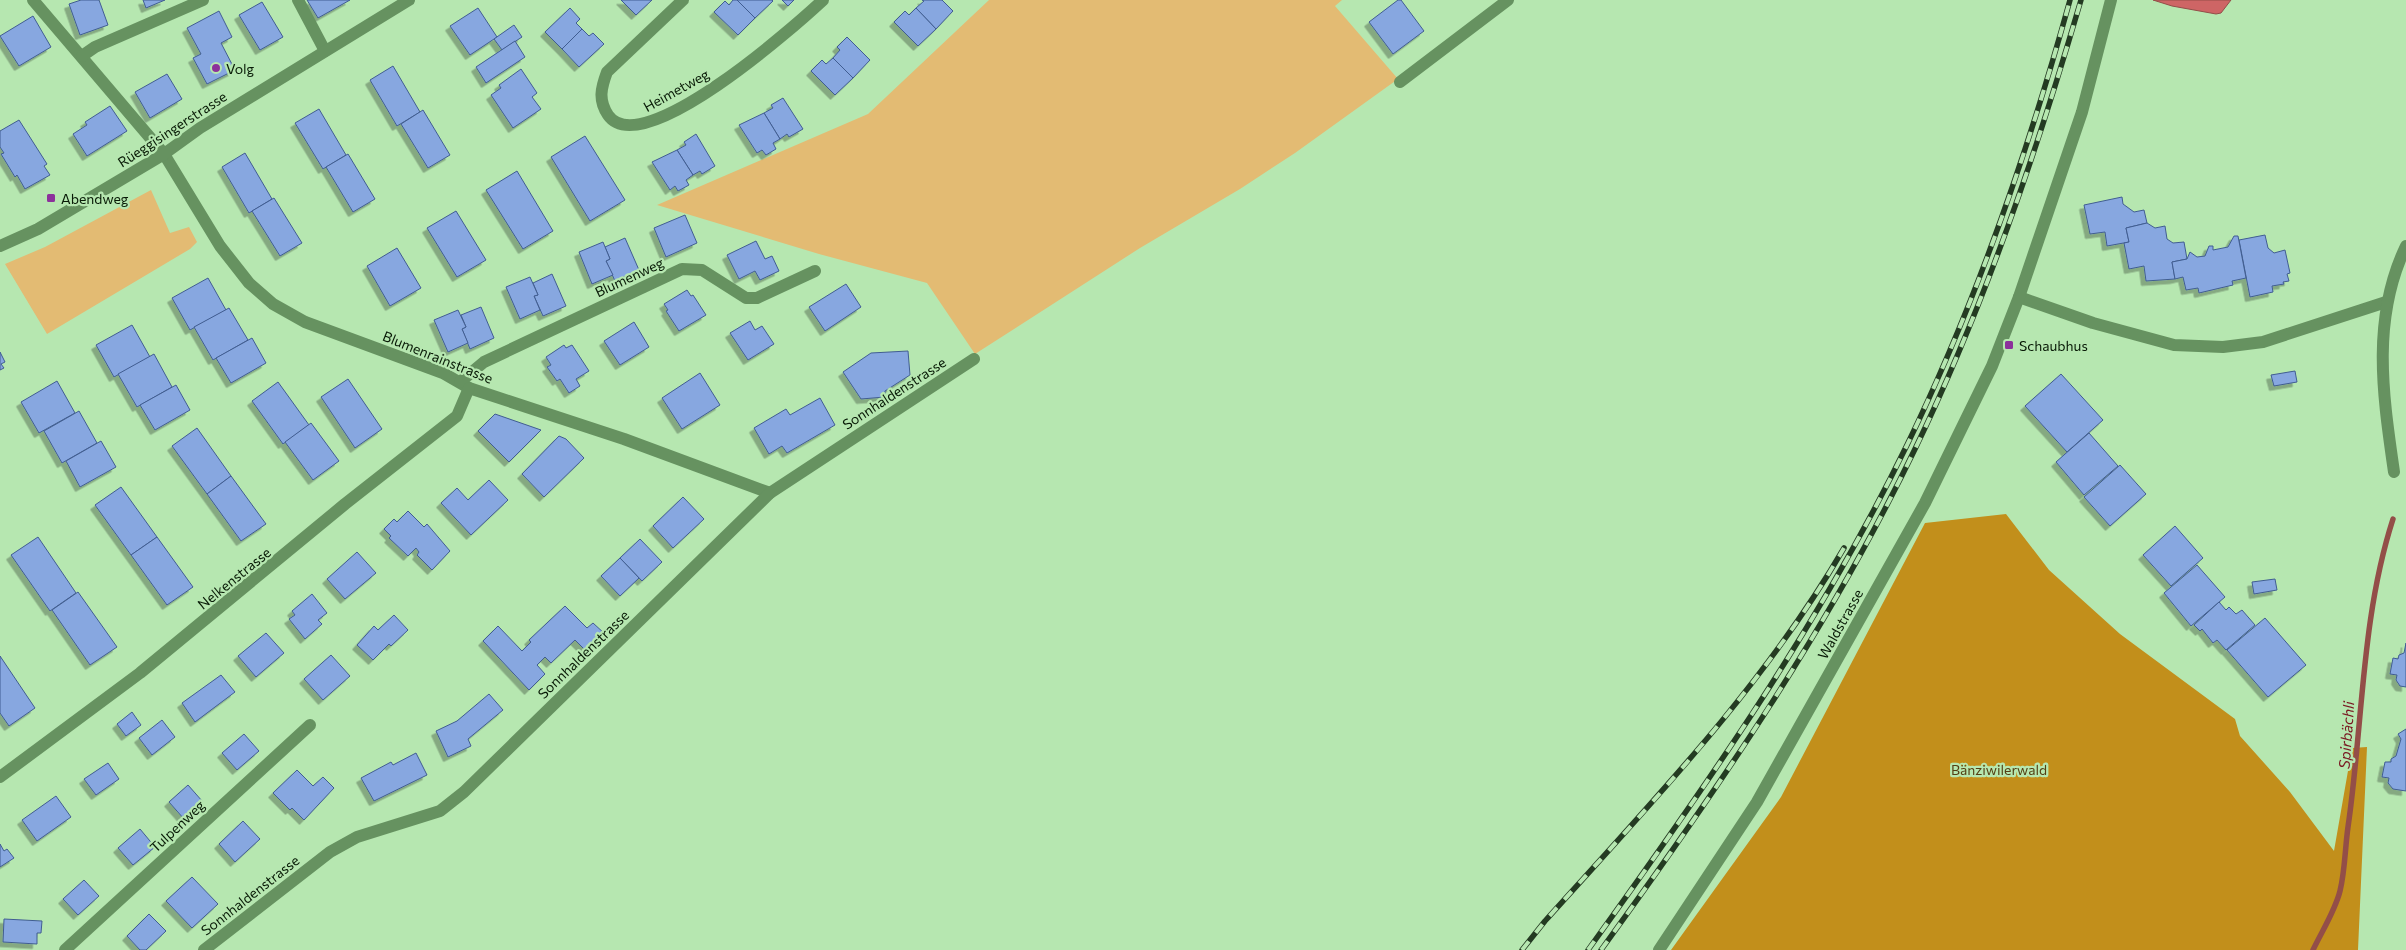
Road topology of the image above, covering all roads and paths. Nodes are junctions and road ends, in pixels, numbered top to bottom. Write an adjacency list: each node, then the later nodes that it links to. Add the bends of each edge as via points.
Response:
1 (34, 0): 10 (street)
2 (203, 0): 10 (street, via 95,47)
3 (298, 0): 9 (street)
4 (409, 0): 9 (street, Rüeggisingerstrasse)
5 (683, 0): 6 (street, Heimetweg, via 607,72 601,88 602,105 611,119 626,126 645,124 698,98 748,63)
6 (823, 0)
7 (1508, 0): 11 (street)
8 (2111, 0): 16 (street, via 2082,112)
9 (325, 51): 12 (street, Rüeggisingerstrasse, via 200,128)
10 (82, 56): 12 (street)
11 (1400, 82)
12 (164, 154): 13 (street, Rüeggisingerstrasse, via 38,229); 19 (street, Blumenrainstrasse, via 220,246 249,283 273,304 305,322 444,373)
13 (0, 246)
14 (2406, 246): 17 (street)
15 (814, 271): 19 (street, Blumenweg, via 757,298 746,298 702,270 682,269 484,362)
16 (2019, 297): 17 (street, via 2093,323 2174,345 2223,346 2263,342); 26 (street, Waldstrasse, via 1992,366 1924,503 1757,802)
17 (2386, 302): 20 (street, via 2383,395)
18 (974, 359): 21 (street, Sonnhaldenstrasse)
19 (465, 385): 21 (street, Blumenrainstrasse); 23 (street, Nelkenstrasse, via 457,416 140,673)
20 (2394, 472)
21 (770, 492): 25 (street, Sonnhaldenstrasse, via 464,792 440,810 358,836 330,852)
22 (310, 725): 24 (street, Tulpenweg)
23 (0, 777)
24 (64, 950)
25 (204, 950)
26 (1659, 950)

